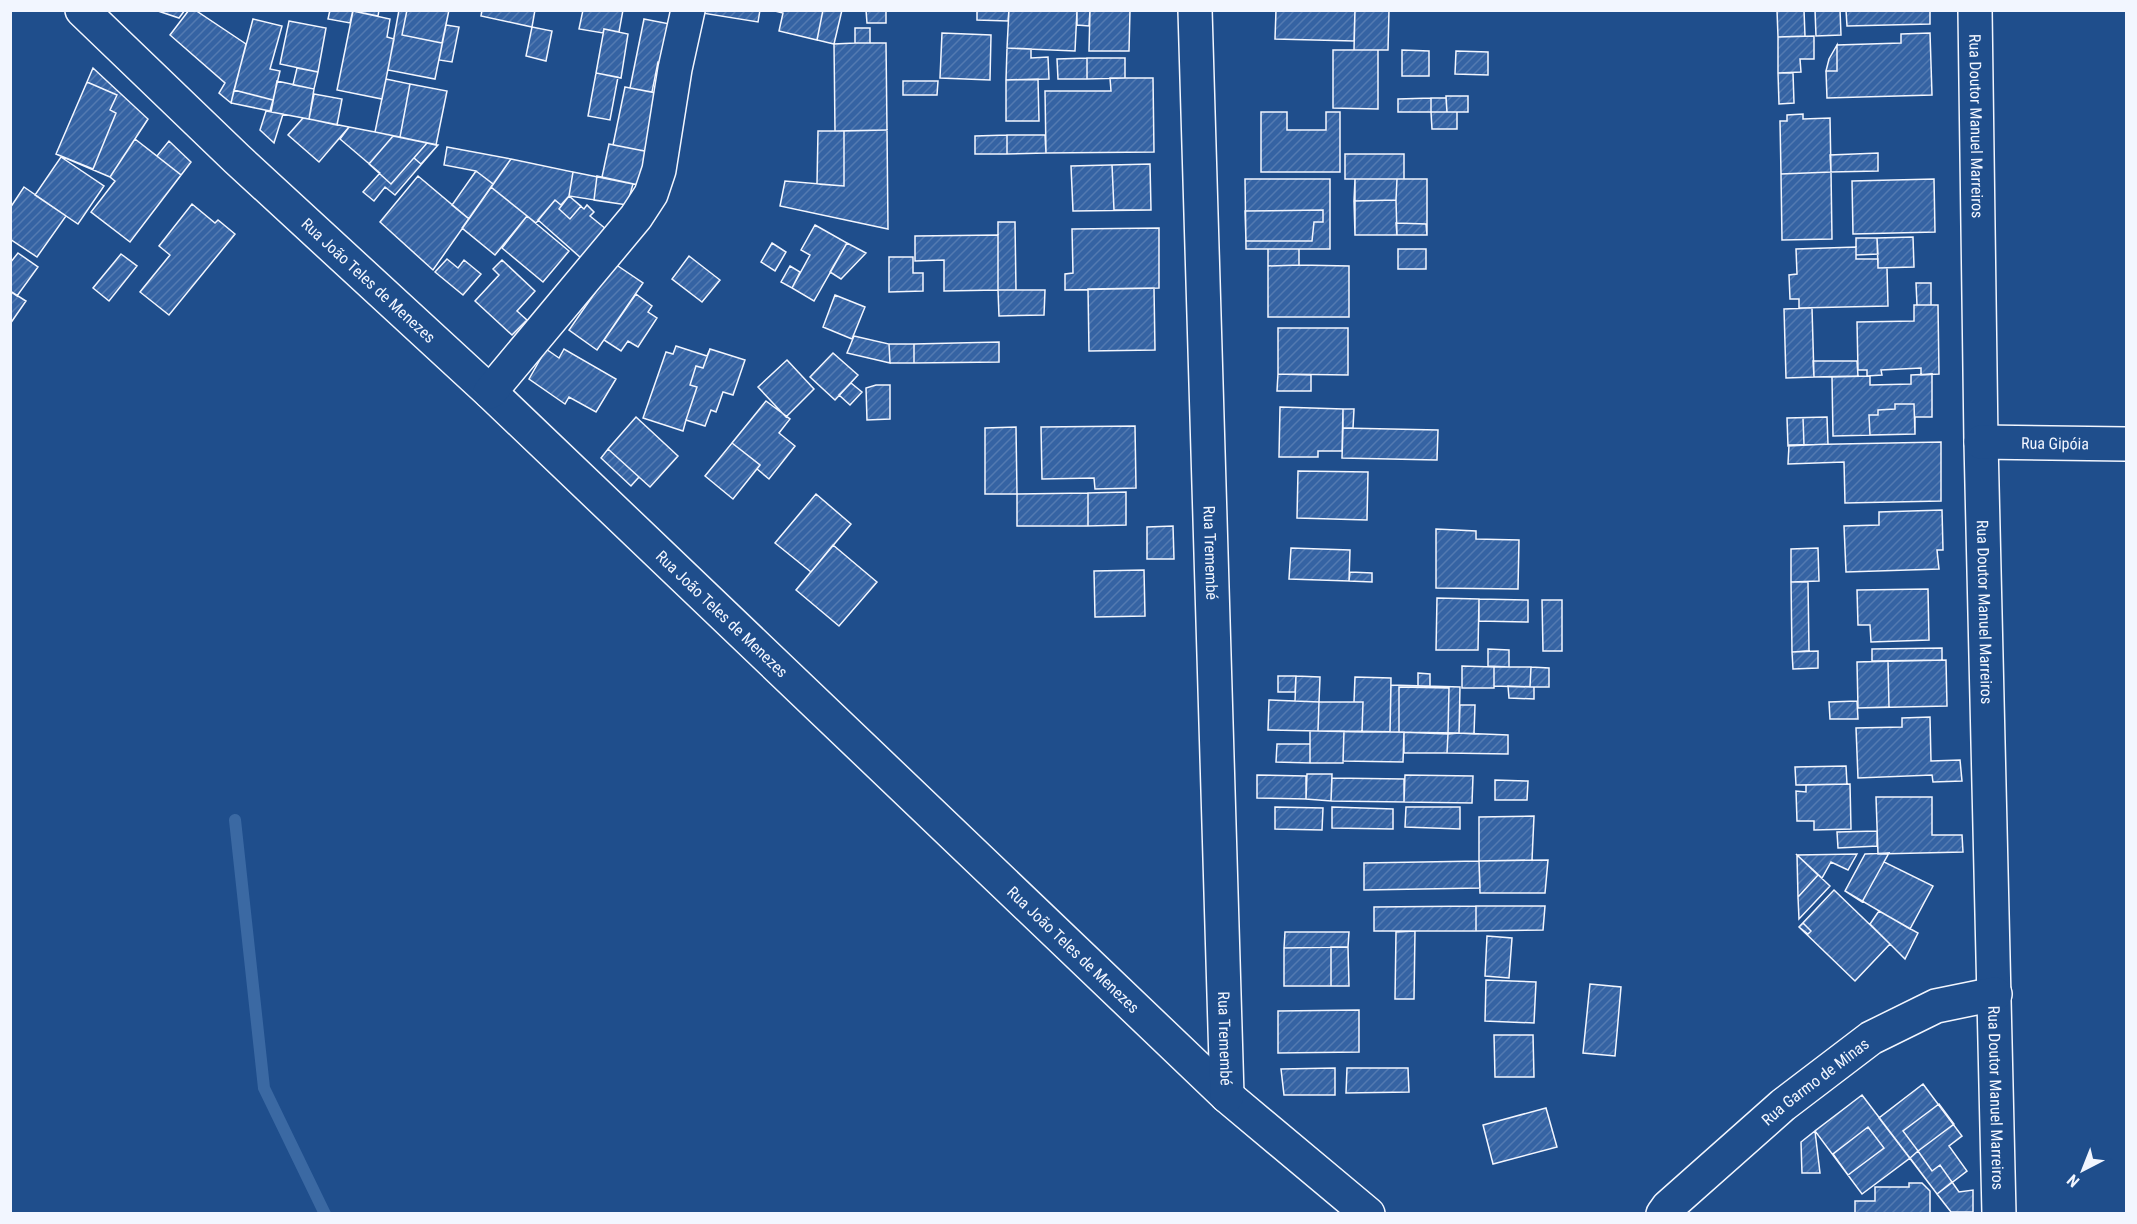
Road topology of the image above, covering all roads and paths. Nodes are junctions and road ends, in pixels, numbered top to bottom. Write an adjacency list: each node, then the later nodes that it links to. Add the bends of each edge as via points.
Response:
1 (82, 10): 5 (street, Rua João Teles de Menezes)
2 (688, 10): 5 (street, via 660,170 651,194)
3 (1195, 10): 9 (street, Rua Tremembé)
4 (1975, 10): 6 (street, Rua Doutor Manuel Marreiros)
5 (490, 392): 9 (street, Rua João Teles de Menezes)
6 (1981, 442): 7 (street, Rua Gipóia); 8 (street, Rua Doutor Manuel Marreiros)
7 (2127, 444)
8 (1995, 994): 11 (street, Rua Garmo de Minas, via 1936,1006 1871,1038 1783,1104); 12 (street, Rua Doutor Manuel Marreiros)
9 (1227, 1096): 10 (street, Rua João Teles de Menezes)
10 (1368, 1214)
11 (1663, 1214)
12 (1999, 1214)

